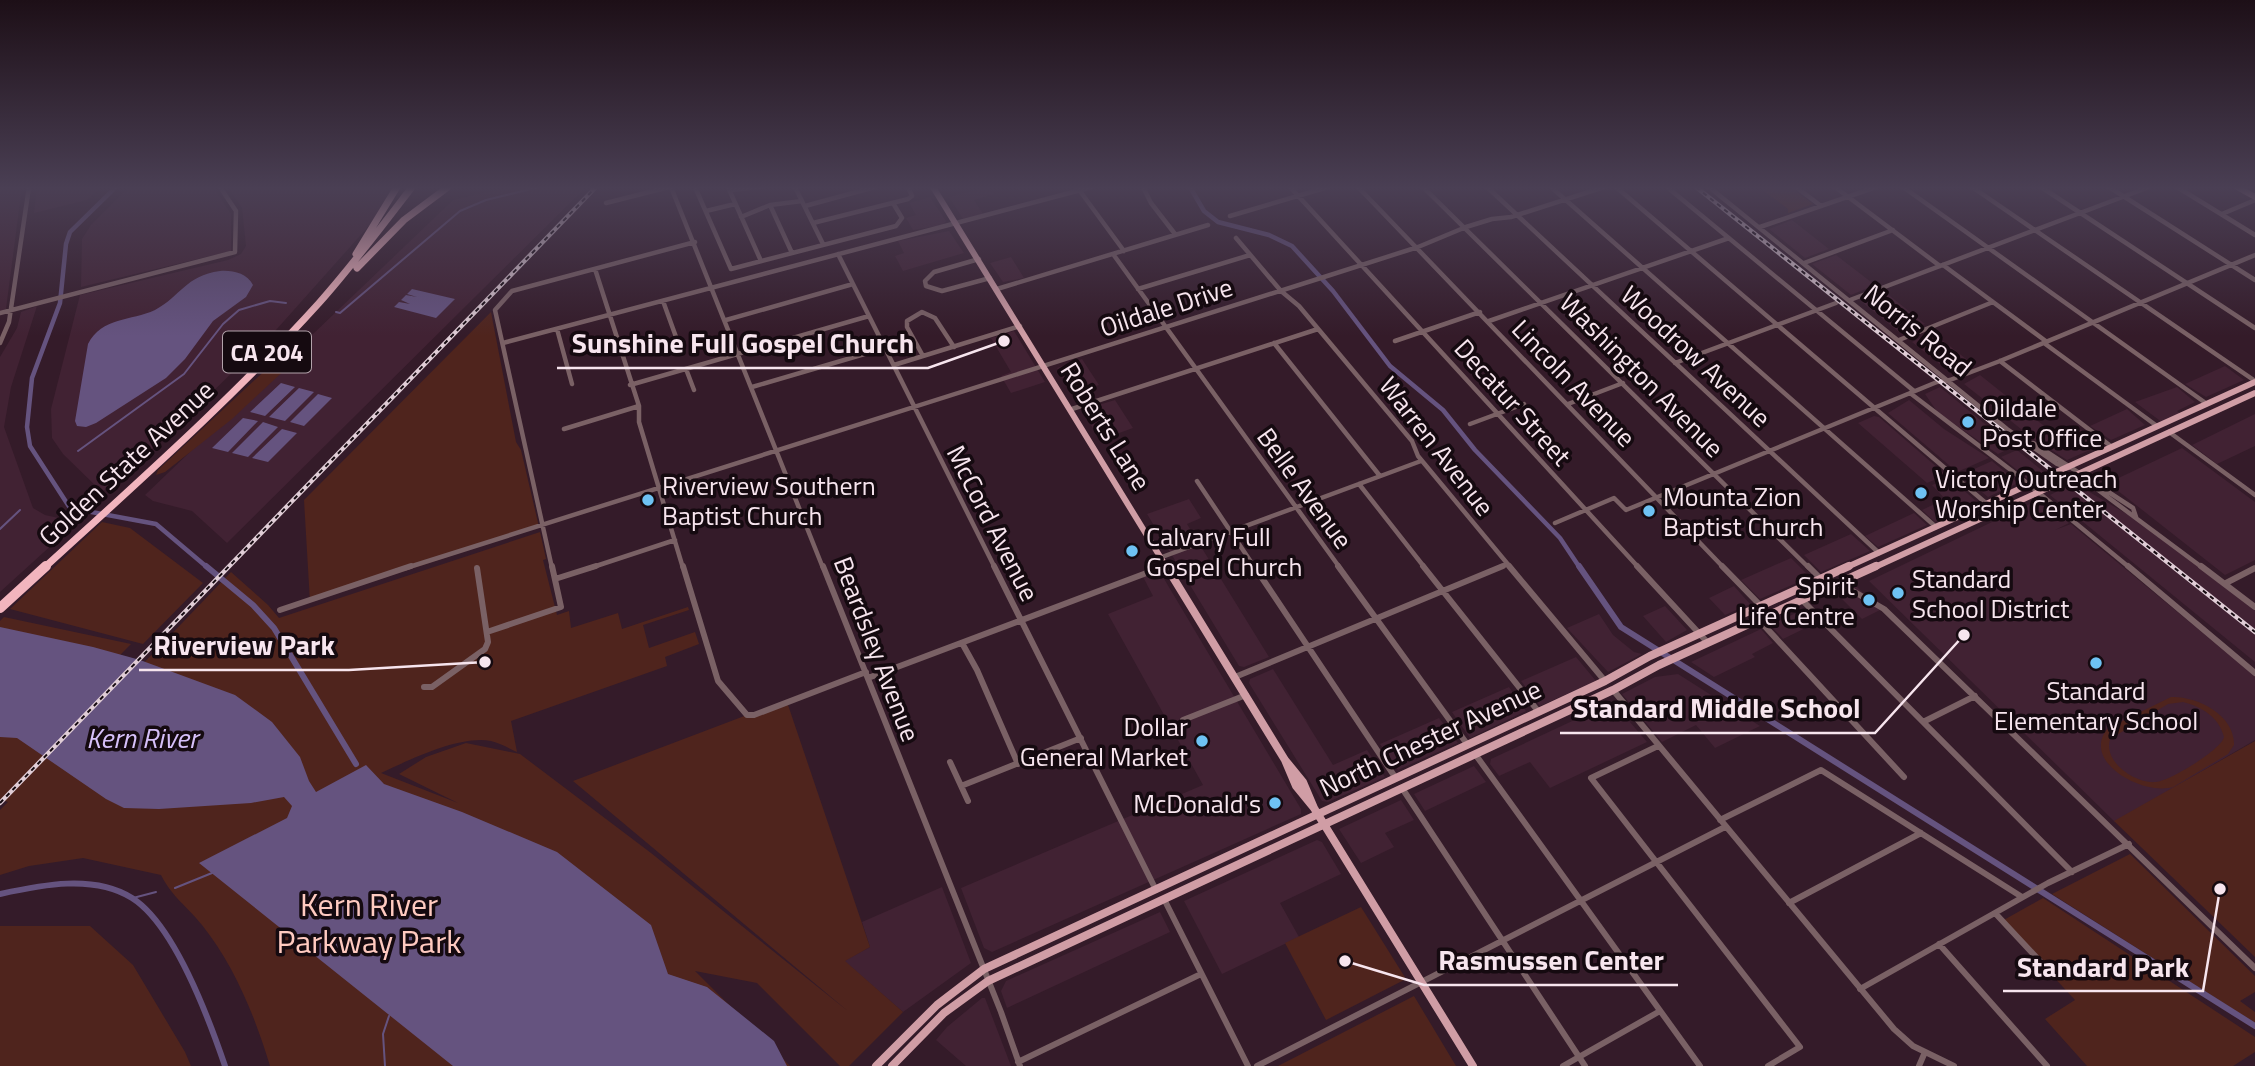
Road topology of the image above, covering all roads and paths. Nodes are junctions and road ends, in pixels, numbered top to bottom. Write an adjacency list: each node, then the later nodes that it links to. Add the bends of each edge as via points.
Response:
1 (22, 237): 72 (street)
2 (237, 237): 40 (street)
3 (367, 237): 42 (highway)
4 (370, 237): 42 (highway, Golden State Avenue / CA 204)
5 (374, 237): 71 (highway, Golden State Avenue / CA 204)
6 (387, 237): 71 (highway)
7 (693, 237): 34 (street, Beardsley Avenue)
8 (717, 237): 48 (street, via 731,269)
9 (750, 237): 48 (street)
10 (785, 237): 41 (street)
11 (820, 237): 35 (street)
12 (849, 237): 35 (street)
13 (899, 237): 43 (street)
14 (965, 237): 47 (main road, Roberts Lane)
15 (1114, 237): 38 (street)
16 (1167, 237): 38 (street)
17 (1236, 237): 45 (street, Warren Avenue)
18 (1335, 237): 50 (street, Decatur Street)
19 (1408, 237): 36 (street, Lincoln Avenue)
20 (1438, 237): 36 (street, Oildale Drive)
21 (1476, 237): 68 (street, Washington Avenue)
22 (1541, 237): 60 (street, Woodrow Avenue)
23 (1609, 237): 53 (street)
24 (1674, 237): 39 (street)
25 (1772, 237): 49 (street, Norris Road)
26 (1874, 237): 49 (street)
27 (1902, 237): 51 (street)
28 (1972, 237): 37 (street)
29 (2017, 237): 37 (street)
30 (2045, 237): 70 (street)
31 (2116, 237): 59 (street)
32 (2188, 237): 52 (street)
33 (1729, 238): 39 (street); 73 (street)
34 (695, 242): 54 (street); 61 (street, Beardsley Avenue)
35 (823, 244): 41 (street)
36 (1418, 247): 50 (street, Oildale Drive); 74 (street, Lincoln Avenue)
37 (1988, 248): 51 (street); 80 (street)
38 (1124, 251): 44 (street)
39 (1691, 251): 53 (street); 81 (street)
40 (235, 252): 72 (street)
41 (792, 253): 48 (street)
42 (356, 254): 144 (highway, Golden State Avenue / CA 204, via 274,346)
43 (838, 254): 58 (street, McCord Avenue); 61 (street)
44 (1113, 254): 62 (street); 63 (street, Belle Avenue)
45 (1250, 255): 63 (street); 64 (street, Warren Avenue)
46 (2255, 256): 52 (street)
47 (979, 259): 55 (main road, Roberts Lane); 55 (street, via 933,272 925,284 942,291)
48 (761, 261)
49 (1804, 262): 65 (street, Norris Road)
50 (1361, 265): 56 (street, Oildale Drive); 87 (street, Decatur Street)
51 (1941, 265): 65 (street); 67 (street)
52 (2232, 265): 57 (street); 59 (street)
53 (1644, 268): 60 (street); 94 (street)
54 (595, 269): 76 (street); 92 (street, via 512,291 495,310)
55 (990, 278): 62 (main road, Roberts Lane)
56 (1317, 279): 64 (street, Oildale Drive)
57 (2255, 280)
58 (853, 284): 77 (street, McCord Avenue); 78 (street)
59 (2187, 284): 70 (street); 85 (street)
60 (1593, 285): 68 (street); 101 (street, Woodrow Avenue)
61 (714, 288): 66 (street); 78 (street, Beardsley Avenue)
62 (997, 289): 82 (main road, Roberts Lane)
63 (1138, 289): 83 (street, Belle Avenue)
64 (1281, 291): 83 (street, Oildale Drive); 84 (street, Warren Avenue)
65 (1850, 300): 88 (street, Norris Road)
66 (663, 301): 76 (street); 96 (street)
67 (1993, 302): 88 (street); 90 (street)
68 (1542, 303): 79 (street); 108 (street, Washington Avenue)
69 (1836, 303): 73 (street)
70 (2140, 303): 80 (street); 107 (street)
71 (319, 304): 144 (highway, Golden State Avenue / CA 204, via 244,382)
72 (11, 309): 75 (street); 91 (street)
73 (1817, 310): 81 (street); 113 (street)
74 (1480, 312): 79 (street, Lincoln Avenue); 87 (street)
75 (0, 313)
76 (610, 315): 86 (street); 110 (street)
77 (869, 316): 97 (street, McCord Avenue); 98 (street)
78 (726, 320): 98 (street, Beardsley Avenue)
79 (1489, 321): 116 (street, Lincoln Avenue)
80 (2092, 323): 90 (street); 117 (street)
81 (1778, 325): 94 (street); 119 (street)
82 (1020, 326): 95 (street); 103 (main road, Roberts Lane)
83 (1166, 328): 103 (street, Oildale Drive); 105 (street, Belle Avenue)
84 (1318, 328): 93 (street); 132 (street, Warren Avenue, via 1412,441)
85 (2255, 328)
86 (557, 329): 92 (street); 109 (street)
87 (1423, 331): 89 (street); 122 (street, Decatur Street)
88 (1899, 340): 106 (street, Norris Road)
89 (1395, 341)
90 (2045, 342): 100 (street); 125 (street)
91 (0, 343)
92 (503, 343): 150 (street)
93 (1274, 343): 105 (street); 136 (street)
94 (1729, 343): 101 (street); 126 (street)
95 (954, 347): 99 (street); 99 (street, via 934,315 915,314 906,327)
96 (680, 348)
97 (885, 348): 102 (street, McCord Avenue); 111 (street)
98 (739, 353): 104 (street); 111 (street, Beardsley Avenue)
99 (923, 356): 102 (street)
100 (2000, 361): 106 (street); 129 (street)
101 (1675, 363): 131 (street, Woodrow Avenue)
102 (894, 365): 120 (street, McCord Avenue)
103 (1045, 366): 120 (street, Oildale Drive); 121 (main road, Roberts Lane)
104 (686, 369): 110 (street); 112 (street)
105 (1196, 369): 121 (street); 146 (street, Belle Avenue)
106 (1950, 380): 113 (street); 133 (street, Norris Road, via 2036,450)
107 (2255, 381): 117 (main road, North Chester Avenue)
108 (1623, 383): 116 (street); 134 (street, Washington Avenue)
109 (572, 384)
110 (630, 385): 118 (street)
111 (752, 387): 130 (street, Beardsley Avenue)
112 (694, 390)
113 (1912, 392): 119 (street); 139 (street, via 1948,426 1979,444)
114 (2255, 393): 128 (main road, North Chester Avenue)
115 (1524, 404): 122 (street)
116 (1568, 404): 143 (street, Lincoln Avenue)
117 (2207, 404): 123 (main road, North Chester Avenue)
118 (639, 406): 127 (street); 140 (street, via 639,422)
119 (1874, 407): 126 (street); 145 (street)
120 (915, 408): 130 (street, Oildale Drive); 173 (street, McCord Avenue)
121 (1072, 410): 155 (main road, Roberts Lane)
122 (1497, 414): 124 (street); 147 (street, Decatur Street)
123 (2172, 420): 125 (main road, North Chester Avenue); 128 (main road, via 2166,428)
124 (1470, 424)
125 (2157, 426): 129 (main road, North Chester Avenue)
126 (1825, 428): 131 (street); 151 (street)
127 (564, 429)
128 (2169, 432): 135 (main road, North Chester Avenue); 142 (street)
129 (2112, 447): 133 (main road, North Chester Avenue)
130 (778, 451): 140 (street, Oildale Drive); 181 (street, Beardsley Avenue)
131 (1769, 451): 134 (street); 154 (street, Woodrow Avenue)
132 (1421, 461): 136 (street); 156 (street, Warren Avenue)
133 (2068, 468): 135 (street, Norris Road); 139 (main road, North Chester Avenue)
134 (1714, 474): 143 (street); 161 (street, Washington Avenue)
135 (2078, 475): 141 (main road, North Chester Avenue); 163 (street, Norris Road)
136 (1380, 476): 138 (street)
137 (1197, 481): 152 (street)
138 (1359, 484): 146 (street); 164 (street)
139 (2029, 485): 141 (street); 145 (main road, North Chester Avenue)
140 (659, 489): 150 (street, Oildale Drive); 153 (street)
141 (2038, 492): 162 (main road, North Chester Avenue); 180 (street)
142 (2253, 492)
143 (1657, 498): 147 (street, via 1626,510 1614,498); 167 (street, Lincoln Avenue)
144 (112, 502): 149 (highway, Golden State Avenue / CA 204)
145 (1987, 503): 151 (main road, North Chester Avenue)
146 (1296, 508): 152 (street); 171 (street, Belle Avenue)
147 (1586, 510): 148 (street); 175 (street, Decatur Street)
148 (1555, 523)
149 (88, 524): 166 (highway, Golden State Avenue / CA 204); 169 (highway, Golden State Avenue / CA 204)
150 (543, 524): 160 (street); 170 (street, Oildale Drive, via 364,579)
151 (1936, 527): 154 (main road, North Chester Avenue)
152 (1230, 532): 155 (street); 178 (street)
153 (675, 540): 160 (street); 181 (street, via 718,681 747,715)
154 (1879, 553): 161 (main road, North Chester Avenue)
155 (1162, 557): 157 (main road, Roberts Lane)
156 (1507, 564): 164 (street); 183 (street, Warren Avenue)
157 (1167, 565): 173 (street); 182 (main road, Roberts Lane)
158 (477, 568): 174 (street)
159 (2255, 568): 163 (street)
160 (555, 579): 174 (street, via 561,607)
161 (1821, 579): 162 (street); 167 (main road, North Chester Avenue)
162 (1839, 583): 165 (main road, North Chester Avenue); 187 (street, via 1885,609)
163 (2226, 583): 168 (street, Norris Road)
164 (1444, 592): 171 (street); 189 (street)
165 (1802, 600): 172 (main road, North Chester Avenue); 191 (street)
166 (0, 601)
167 (1765, 605): 172 (main road); 175 (main road, North Chester Avenue)
168 (2255, 607)
169 (0, 608)
170 (281, 610)
171 (1377, 620): 178 (street); 193 (street, Belle Avenue)
172 (1759, 620): 177 (main road, North Chester Avenue); 200 (street)
173 (1021, 621): 176 (street); 192 (street, McCord Avenue)
174 (486, 632): 184 (street, via 485,649 432,687)
175 (1700, 634): 177 (street, Decatur Street); 179 (main road, North Chester Avenue)
176 (962, 643): 181 (street); 197 (street)
177 (1708, 643): 185 (main road, North Chester Avenue)
178 (1307, 648): 182 (street); 199 (street)
179 (1623, 671): 183 (main road, North Chester Avenue); 185 (main road, via 1612,684)
180 (2255, 673)
181 (867, 675): 223 (street, Beardsley Avenue)
182 (1235, 677): 186 (main road, Roberts Lane)
183 (1605, 681): 188 (main road); 189 (main road, North Chester Avenue)
184 (424, 687)
185 (1614, 690): 188 (main road, North Chester Avenue); 194 (street)
186 (1246, 695): 190 (street); 204 (main road, Roberts Lane)
187 (1975, 696): 191 (street); 209 (street)
188 (1594, 699): 195 (main road, North Chester Avenue)
189 (1538, 711): 193 (main road, North Chester Avenue)
190 (1183, 720)
191 (1923, 722): 211 (street)
192 (1081, 738): 197 (street); 213 (street, McCord Avenue)
193 (1467, 744): 198 (main road, North Chester Avenue)
194 (1658, 746): 205 (street); 210 (street, via 1591,778)
195 (1475, 754): 202 (main road, North Chester Avenue); 216 (street)
196 (950, 762): 201 (street)
197 (1018, 764): 201 (street)
198 (1423, 765): 199 (main road, North Chester Avenue); 202 (main road)
199 (1395, 777): 204 (main road, North Chester Avenue)
200 (1904, 777)
201 (961, 786): 203 (street)
202 (1402, 788): 206 (main road, North Chester Avenue); 220 (street)
203 (968, 801)
204 (1316, 811): 206 (main road, Roberts Lane); 212 (main road, North Chester Avenue)
205 (1720, 820): 207 (street); 208 (street, via 1821,769)
206 (1324, 824): 215 (main road, North Chester Avenue); 227 (main road, Roberts Lane)
207 (1725, 827): 210 (street); 217 (street)
208 (1921, 833): 214 (street); 217 (street)
209 (2129, 844): 211 (street); 222 (street)
210 (1656, 862): 216 (street); 241 (street, via 1800,1047)
211 (2072, 872): 214 (street)
212 (1176, 881): 213 (main road, North Chester Avenue); 215 (main road, via 1164,894)
213 (1156, 890): 219 (main road); 223 (main road, North Chester Avenue)
214 (2022, 898): 218 (street)
215 (1165, 901): 219 (main road, North Chester Avenue); 225 (street)
216 (1580, 901): 220 (street); 229 (street)
217 (1789, 903): 228 (street)
218 (1996, 913): 221 (street); 224 (street)
219 (1136, 914): 226 (main road, North Chester Avenue)
220 (1503, 939): 227 (street); 231 (street)
221 (1939, 944): 228 (street); 244 (street)
222 (2255, 968)
223 (984, 969): 226 (street, Beardsley Avenue); 233 (main road, North Chester Avenue, via 937,1004)
224 (2051, 973)
225 (1201, 974): 232 (street); 235 (street)
226 (988, 981): 232 (street, Beardsley Avenue); 234 (main road, North Chester Avenue, via 944,1013)
227 (1421, 981): 236 (street); 237 (main road, Roberts Lane)
228 (1860, 989): 230 (street, via 1894,1029)
229 (1660, 1011): 231 (street); 240 (street)
230 (1925, 1052): 242 (street); 243 (street)
231 (1579, 1057): 238 (street); 239 (street)
232 (1019, 1064)
233 (876, 1066)
234 (892, 1066)
235 (1248, 1066)
236 (1256, 1066)
237 (1473, 1066)
238 (1563, 1066)
239 (1585, 1066)
240 (1700, 1066)
241 (1768, 1066)
242 (1919, 1066)
243 (1954, 1066)
244 (2047, 1066)

